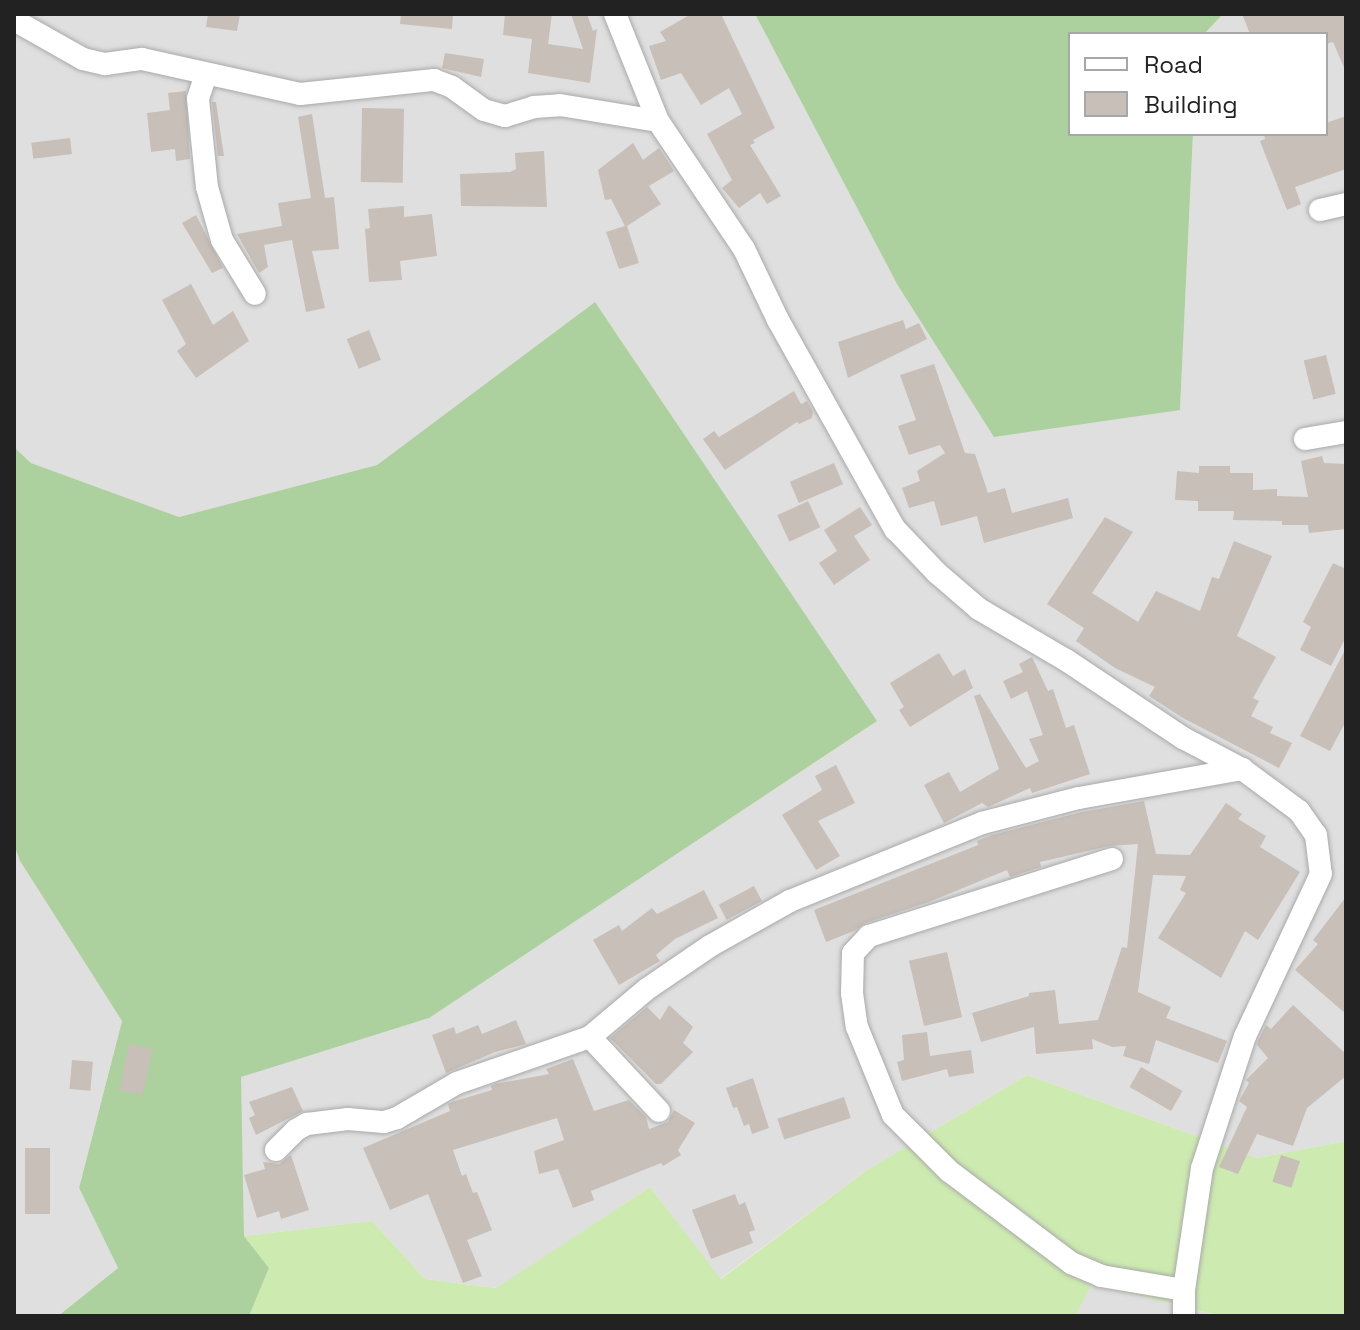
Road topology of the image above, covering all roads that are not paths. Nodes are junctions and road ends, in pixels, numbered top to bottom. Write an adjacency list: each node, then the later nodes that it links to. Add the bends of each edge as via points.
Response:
1 (615, 14): 4 (street)
2 (14, 20): 3 (street, via 83,59 105,64 142,59)
3 (206, 74): 4 (street, via 300,94 434,80 484,110 505,116 560,105); 7 (street, via 198,99 207,187 222,240)
4 (658, 121): 10 (street, via 744,249 895,529 979,609 1183,738)
5 (1346, 204): 6 (street)
6 (1320, 210)
7 (255, 294)
8 (1346, 432): 9 (street)
9 (1305, 439)
10 (1242, 769): 12 (street, via 1079,798 982,823 879,864 790,901 710,946); 15 (street, via 1299,811 1316,835 1321,874 1245,1036 1202,1168)
11 (1112, 859): 15 (street, via 869,936 853,953 857,1027 893,1115 949,1171 1071,1263 1101,1276)
12 (590, 1037): 13 (street); 14 (street, via 457,1083 384,1122 307,1124)
13 (659, 1111)
14 (276, 1150)
15 (1184, 1290): 16 (street)
16 (1184, 1316)

